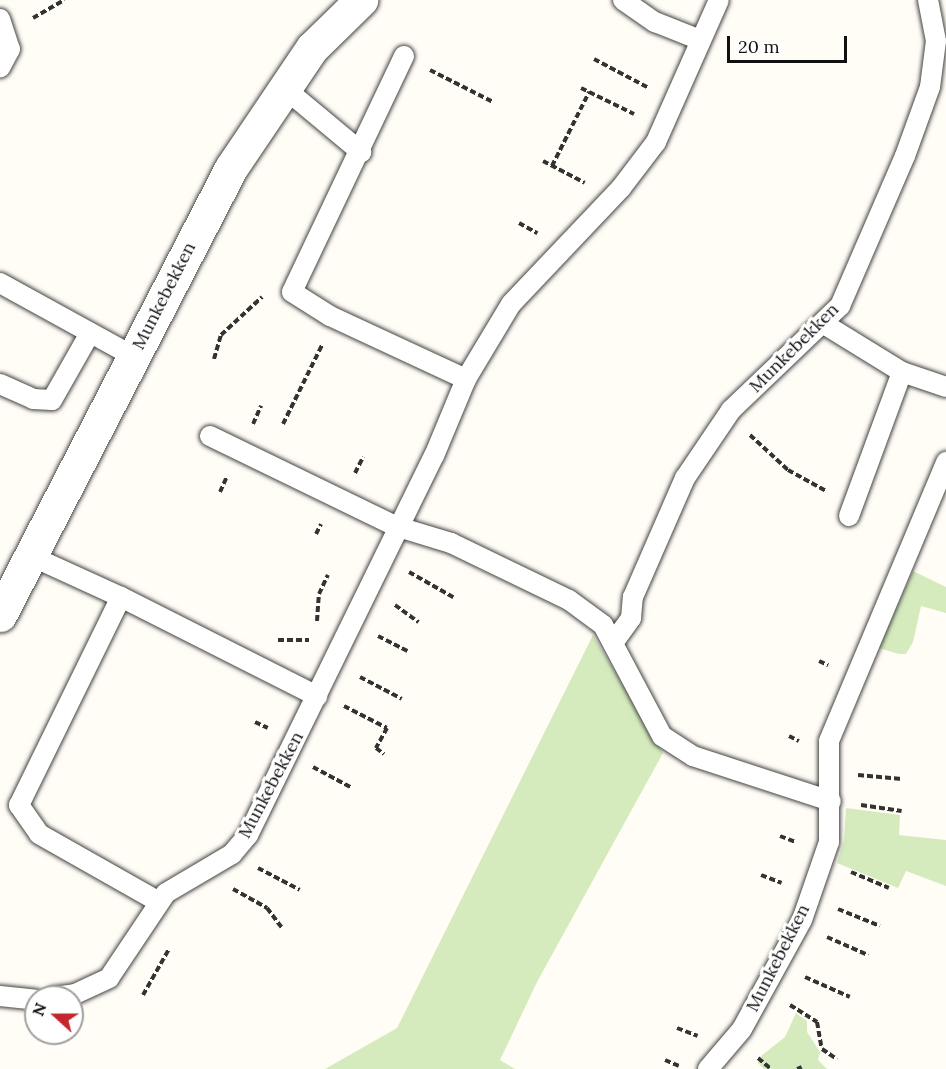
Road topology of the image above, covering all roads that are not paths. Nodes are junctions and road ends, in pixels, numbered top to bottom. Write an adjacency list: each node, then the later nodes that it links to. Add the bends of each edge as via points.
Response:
1 (622, 0): 6 (lane, via 655,22)
2 (719, 0): 6 (lane, Munkebekken)
3 (927, 0): 12 (lane, Munkebekken, via 936,42 930,87 905,156 840,306)
4 (345, 5): 9 (street, Munkebekken)
5 (3, 26): 8 (lane, via 10,49)
6 (698, 39): 16 (lane, Munkebekken, via 663,128 612,197 511,303)
7 (404, 56): 10 (lane)
8 (0, 68)
9 (283, 87): 10 (lane); 14 (street, Munkebekken, via 231,168)
10 (361, 152): 16 (lane, via 292,292 340,321)
11 (0, 283): 13 (lane)
12 (824, 324): 15 (lane); 26 (lane, Munkebekken, via 727,416 686,478 633,597 631,618)
13 (90, 333): 14 (lane); 17 (lane, via 52,400 33,399)
14 (133, 356): 23 (street, Munkebekken)
15 (902, 372): 18 (lane); 21 (lane)
16 (466, 379): 22 (lane, Munkebekken, via 434,456)
17 (0, 384)
18 (946, 387)
19 (210, 436): 22 (lane)
20 (946, 462): 28 (lane, Munkebekken, via 829,741)
21 (851, 511)
22 (396, 526): 26 (lane, via 451,543 569,600 603,625); 27 (lane, Munkebekken)
23 (31, 556): 24 (lane); 25 (street, Munkebekken)
24 (121, 597): 27 (lane); 29 (lane, via 19,805 39,834)
25 (0, 615)
26 (613, 643): 28 (lane, via 662,736 693,756)
27 (317, 696): 29 (lane, Munkebekken, via 248,835 232,854 166,893)
28 (831, 801): 33 (lane, Munkebekken, via 829,842 802,920 742,1029)
29 (159, 902): 30 (lane, Munkebekken, via 108,978)
30 (84, 990)
31 (0, 996): 32 (lane)
32 (24, 999)
33 (708, 1069)

